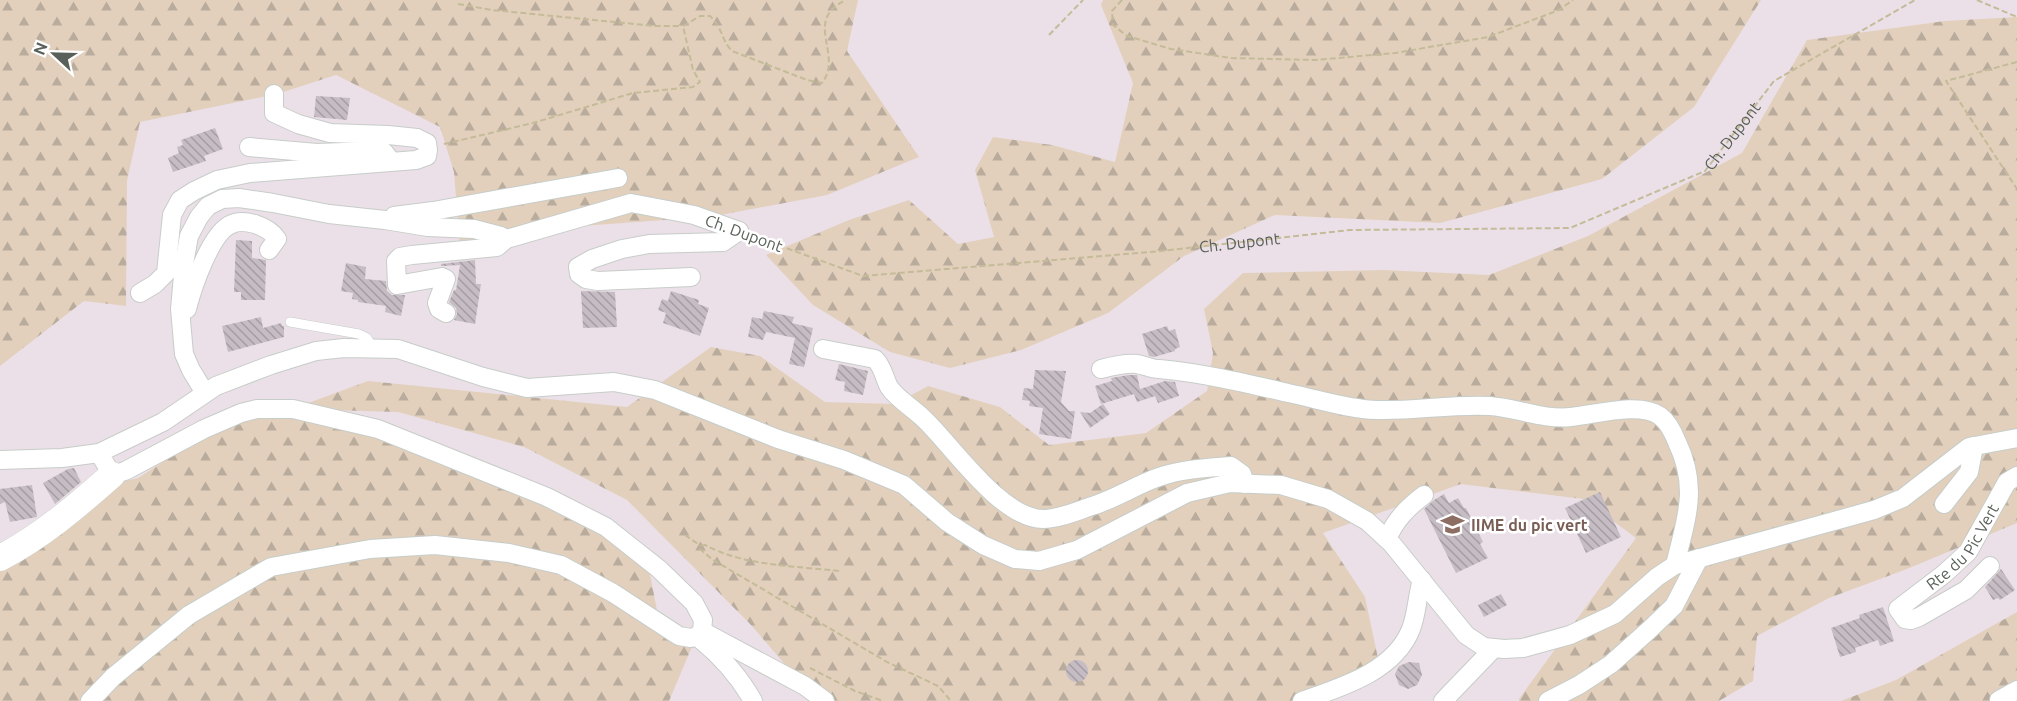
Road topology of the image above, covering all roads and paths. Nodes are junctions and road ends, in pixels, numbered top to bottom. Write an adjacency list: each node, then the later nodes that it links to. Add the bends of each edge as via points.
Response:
1 (846, 0): 9 (path, via 831,10 824,23 830,54 828,75 822,83 732,51 718,23 710,16 700,16)
2 (1083, 0): 10 (path)
3 (1122, 0): 4 (path, via 1112,11 1113,25 1127,36 1171,49 1232,58 1315,60 1395,53 1488,37 1559,10)
4 (1573, 0)
5 (1915, 0): 20 (path, Ch. Dupont, via 1774,81 1705,171 1570,228 1350,230 1161,251 863,276)
6 (1977, 0): 8 (path)
7 (458, 4): 9 (path)
8 (2017, 16)
9 (683, 26): 14 (path, via 693,70 700,82 693,87 633,93 533,123)
10 (1049, 35)
11 (2017, 62): 17 (path, via 1946,81)
12 (274, 94): 14 (street, via 274,113 298,124 330,132 417,138 427,143)
13 (249, 147): 15 (street, via 317,153 384,152)
14 (428, 148): 15 (street, via 427,156 416,160)
15 (392, 161): 18 (street, via 250,173 217,180)
16 (618, 178): 19 (street)
17 (2017, 189)
18 (183, 198): 23 (street, via 190,202 179,239); 25 (street, via 172,215 166,273)
19 (380, 219): 21 (street, via 474,229 501,236); 23 (street, via 329,214 273,202 222,199 208,206 199,217 189,237)
20 (739, 231): 21 (street, Ch. Dupont, via 694,215 631,203); 24 (street, via 723,242 648,244 622,249 578,267 579,274 586,279 598,281)
21 (503, 240): 26 (street, Ch. Dupont, via 498,247 412,255 396,261 396,285 446,279 437,303)
22 (269, 250): 28 (street, via 277,239 265,228 241,223 224,228 201,268)
23 (183, 264): 28 (street)
24 (691, 277)
25 (140, 293)
26 (446, 313)
27 (290, 322): 29 (lane, via 359,334)
28 (182, 333): 32 (street, via 184,354)
29 (373, 348): 32 (street, via 305,354 271,364); 38 (street, via 398,349 527,388 614,382 655,390 778,440 895,481 947,522 983,545 1015,558 1039,561 1077,550 1187,493 1230,483)
30 (823, 349): 38 (street, via 875,359 894,392 1003,502 1024,515 1043,519 1064,515 1186,470 1232,466 1242,474)
31 (1101, 369): 46 (street, via 1138,364 1377,410 1457,405 1494,406 1568,418 1641,409 1659,415 1671,429 1688,472 1689,506)
32 (205, 393): 36 (street)
33 (2017, 438): 34 (street)
34 (1974, 446): 40 (street, via 1969,472); 45 (street, via 1954,456 1903,498 1874,510)
35 (0, 460): 36 (street, via 62,458)
36 (106, 464): 44 (street, via 74,509); 52 (street, via 125,471 204,429 257,410 293,409 378,429 547,497 606,527 694,603 702,620)
37 (2017, 476): 47 (street, Rte du Pic Vert, via 2007,482 1968,552 1898,609 1905,619 1919,617 1966,590)
38 (1245, 484): 42 (street, via 1281,485 1328,499 1367,521)
39 (1424, 495): 42 (street, via 1405,510)
40 (1944, 504)
41 (685, 535): 43 (path)
42 (1387, 539): 49 (street)
43 (701, 546): 48 (path, via 749,560); 60 (path, via 713,560 887,662 938,686)
44 (0, 558)
45 (1699, 558): 46 (street); 64 (street, via 1674,606 1649,630 1611,664)
46 (1675, 565): 53 (street, via 1615,614 1579,631 1522,648)
47 (1990, 566)
48 (839, 572)
49 (1422, 580): 50 (street); 51 (street)
50 (1437, 600): 51 (street); 53 (street, via 1466,635 1484,647)
51 (1410, 631): 54 (street)
52 (699, 634): 57 (street, via 690,638 679,636 613,592 561,565 509,553 435,545 370,549 271,567 189,615 113,677); 58 (street, via 744,685); 59 (street, via 805,686)
53 (1494, 648): 63 (street)
54 (1386, 663): 61 (street); 62 (street)
55 (2017, 690): 56 (street)
56 (1999, 700)
57 (90, 701)
58 (753, 701)
59 (825, 701)
60 (951, 701)
61 (1302, 701)
62 (1331, 701)
63 (1443, 701)
64 (1548, 701)

